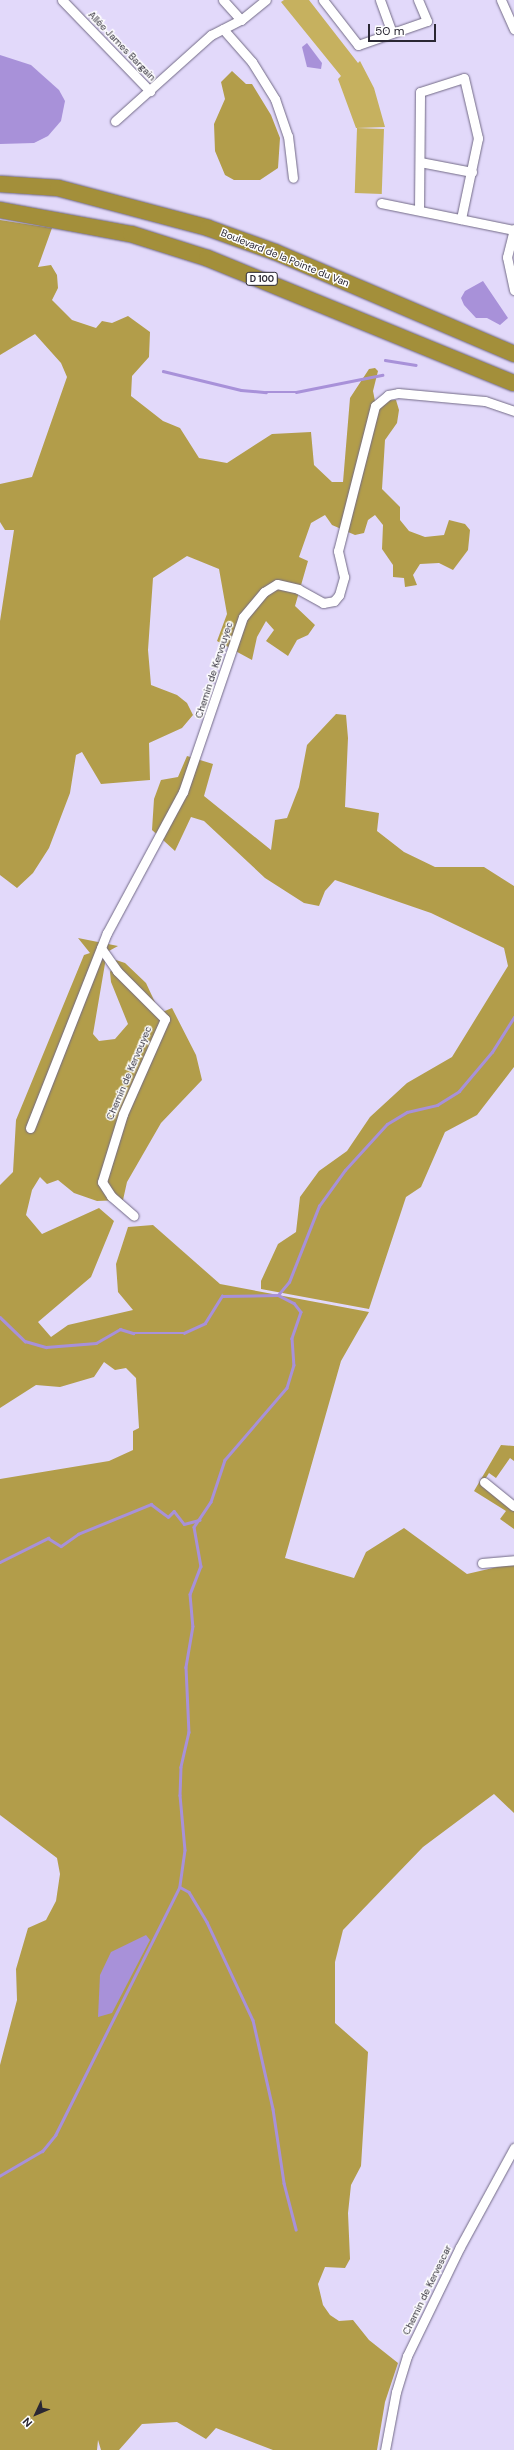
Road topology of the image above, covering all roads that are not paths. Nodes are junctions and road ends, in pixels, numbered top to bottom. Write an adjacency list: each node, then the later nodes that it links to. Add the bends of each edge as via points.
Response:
1 (62, 0): 12 (street, Allée James Bargain)
2 (223, 0): 8 (street)
3 (266, 0): 8 (street)
4 (323, 0): 11 (street, via 358,45)
5 (380, 0): 11 (street)
6 (418, 0): 11 (street, via 427,21)
7 (501, 0): 10 (street)
8 (240, 20): 9 (street)
9 (223, 29): 12 (street, via 211,35); 17 (street, via 275,99 288,136)
10 (514, 29)
11 (392, 33)
12 (150, 91): 13 (street)
13 (115, 121)
14 (420, 162): 15 (street); 15 (street, via 421,90 464,78 478,128); 22 (street)
15 (472, 172): 23 (street)
16 (0, 178): 19 (highway)
17 (293, 178)
18 (0, 184): 19 (highway, Boulevard de la Pointe du Van)
19 (58, 188): 26 (highway, Boulevard de la Pointe du Van, via 151,210 236,237)
20 (381, 203): 22 (street)
21 (0, 210): 27 (highway, D 100, via 131,234 206,258)
22 (419, 210): 23 (street)
23 (461, 219): 24 (street)
24 (514, 230): 25 (street, via 507,265)
25 (514, 290)
26 (514, 354)
27 (514, 383)
28 (514, 411): 29 (street, Chemin de Kervouyec, via 485,401 410,393 392,393 378,402 371,417 338,551 344,577 339,595 334,601 323,603 298,589 277,584 264,592 243,617 183,792)
29 (101, 948): 30 (street, Chemin de Kervouyec); 31 (street, Chemin de Kervouyec, via 117,970 165,1019 123,1114 102,1182 111,1196)
30 (30, 1128)
31 (134, 1216)
32 (484, 1482): 33 (street)
33 (514, 1506)
34 (514, 1560): 35 (street)
35 (482, 1563)
36 (514, 2148): 37 (street, Chemin de Kervescar, via 460,2247 408,2356 396,2392)
37 (385, 2450)

